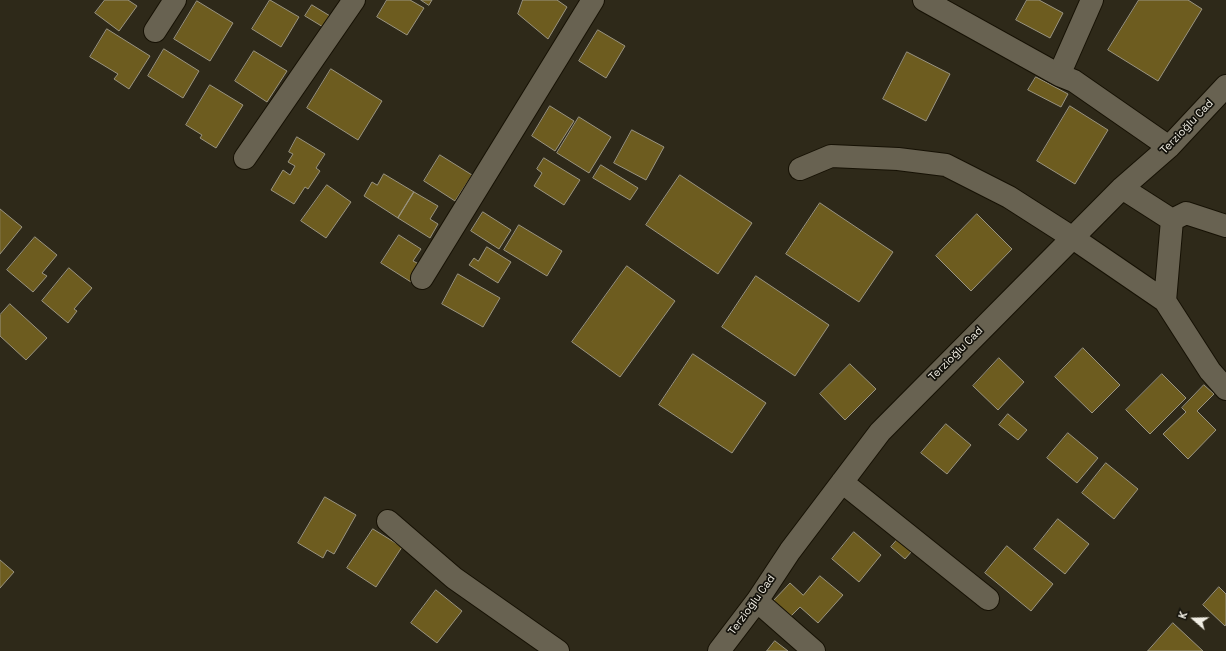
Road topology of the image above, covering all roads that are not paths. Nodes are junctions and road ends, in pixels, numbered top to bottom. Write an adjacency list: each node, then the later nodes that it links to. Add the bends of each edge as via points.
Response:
1 (175, 0): 6 (street)
2 (354, 0): 10 (street)
3 (593, 0): 16 (street)
4 (924, 0): 7 (street)
5 (1092, 0): 7 (street)
6 (155, 30)
7 (1059, 75): 9 (street, via 1074,82)
8 (1226, 86): 9 (street, Terzioğlu Cad)
9 (1169, 147): 12 (street, Terzioğlu Cad)
10 (245, 158)
11 (800, 169): 15 (street, via 832,156 898,159 946,165 1009,197)
12 (1122, 188): 13 (street); 15 (street, Terzioğlu Cad)
13 (1172, 220): 14 (street, via 1186,213); 17 (street)
14 (1226, 226)
15 (1073, 238): 17 (street); 19 (street, Terzioğlu Cad, via 880,432)
16 (422, 278)
17 (1164, 301): 18 (street, via 1210,371)
18 (1226, 389)
19 (842, 482): 21 (street); 22 (street, Terzioğlu Cad, via 790,551)
20 (388, 521): 23 (street, via 454,578)
21 (988, 599)
22 (757, 601): 24 (street, Terzioğlu Cad); 25 (street)
23 (558, 651)
24 (719, 651)
25 (814, 651)

